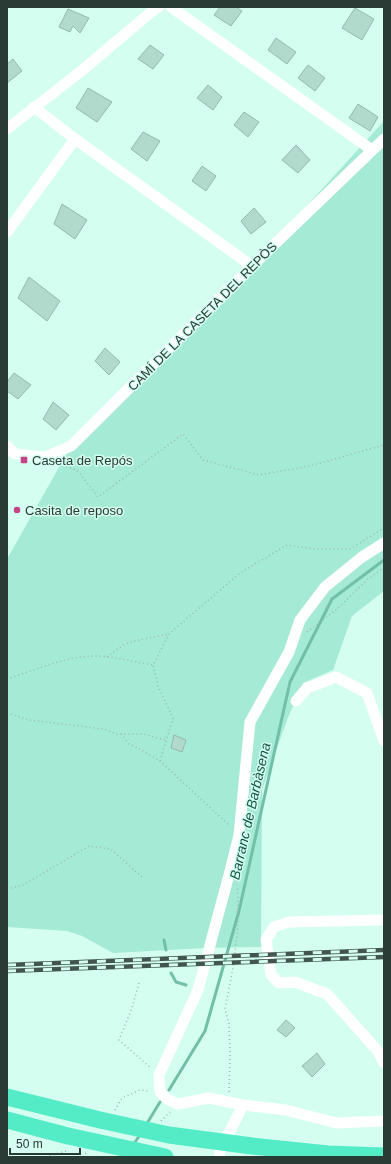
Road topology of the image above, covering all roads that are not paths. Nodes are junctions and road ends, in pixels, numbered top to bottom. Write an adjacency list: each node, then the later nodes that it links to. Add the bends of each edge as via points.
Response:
1 (156, 7): 3 (street, via 80,72)
2 (171, 7): 7 (street)
3 (34, 107): 4 (street); 5 (street)
4 (7, 129)
5 (75, 138): 8 (street); 9 (street)
6 (384, 139): 7 (street, CAMÍ DE LA CASETA DEL REPÒS)
7 (372, 150): 9 (street, CAMÍ DE LA CASETA DEL REPÒS)
8 (7, 232)
9 (252, 266): 10 (street, CAMÍ DE LA CASETA DEL REPÒS, via 71,446 45,457 15,454)
10 (7, 446)
11 (384, 542): 17 (street, via 325,587 300,620 289,652 250,722 239,835 231,868 198,990 158,1075 160,1092 178,1104 209,1098)
12 (296, 701): 13 (street, via 306,688 336,677 367,693)
13 (384, 741)
14 (384, 920): 15 (street, via 289,922 274,927 266,940 271,975 279,983 295,982 327,994 377,1050)
15 (384, 1063)
16 (7, 1097): 20 (highway, via 169,1135 328,1154)
17 (243, 1105): 19 (street, via 286,1110 336,1123); 22 (street)
18 (7, 1120): 21 (highway)
19 (384, 1121)
20 (384, 1156)
21 (165, 1157)
22 (219, 1157)

